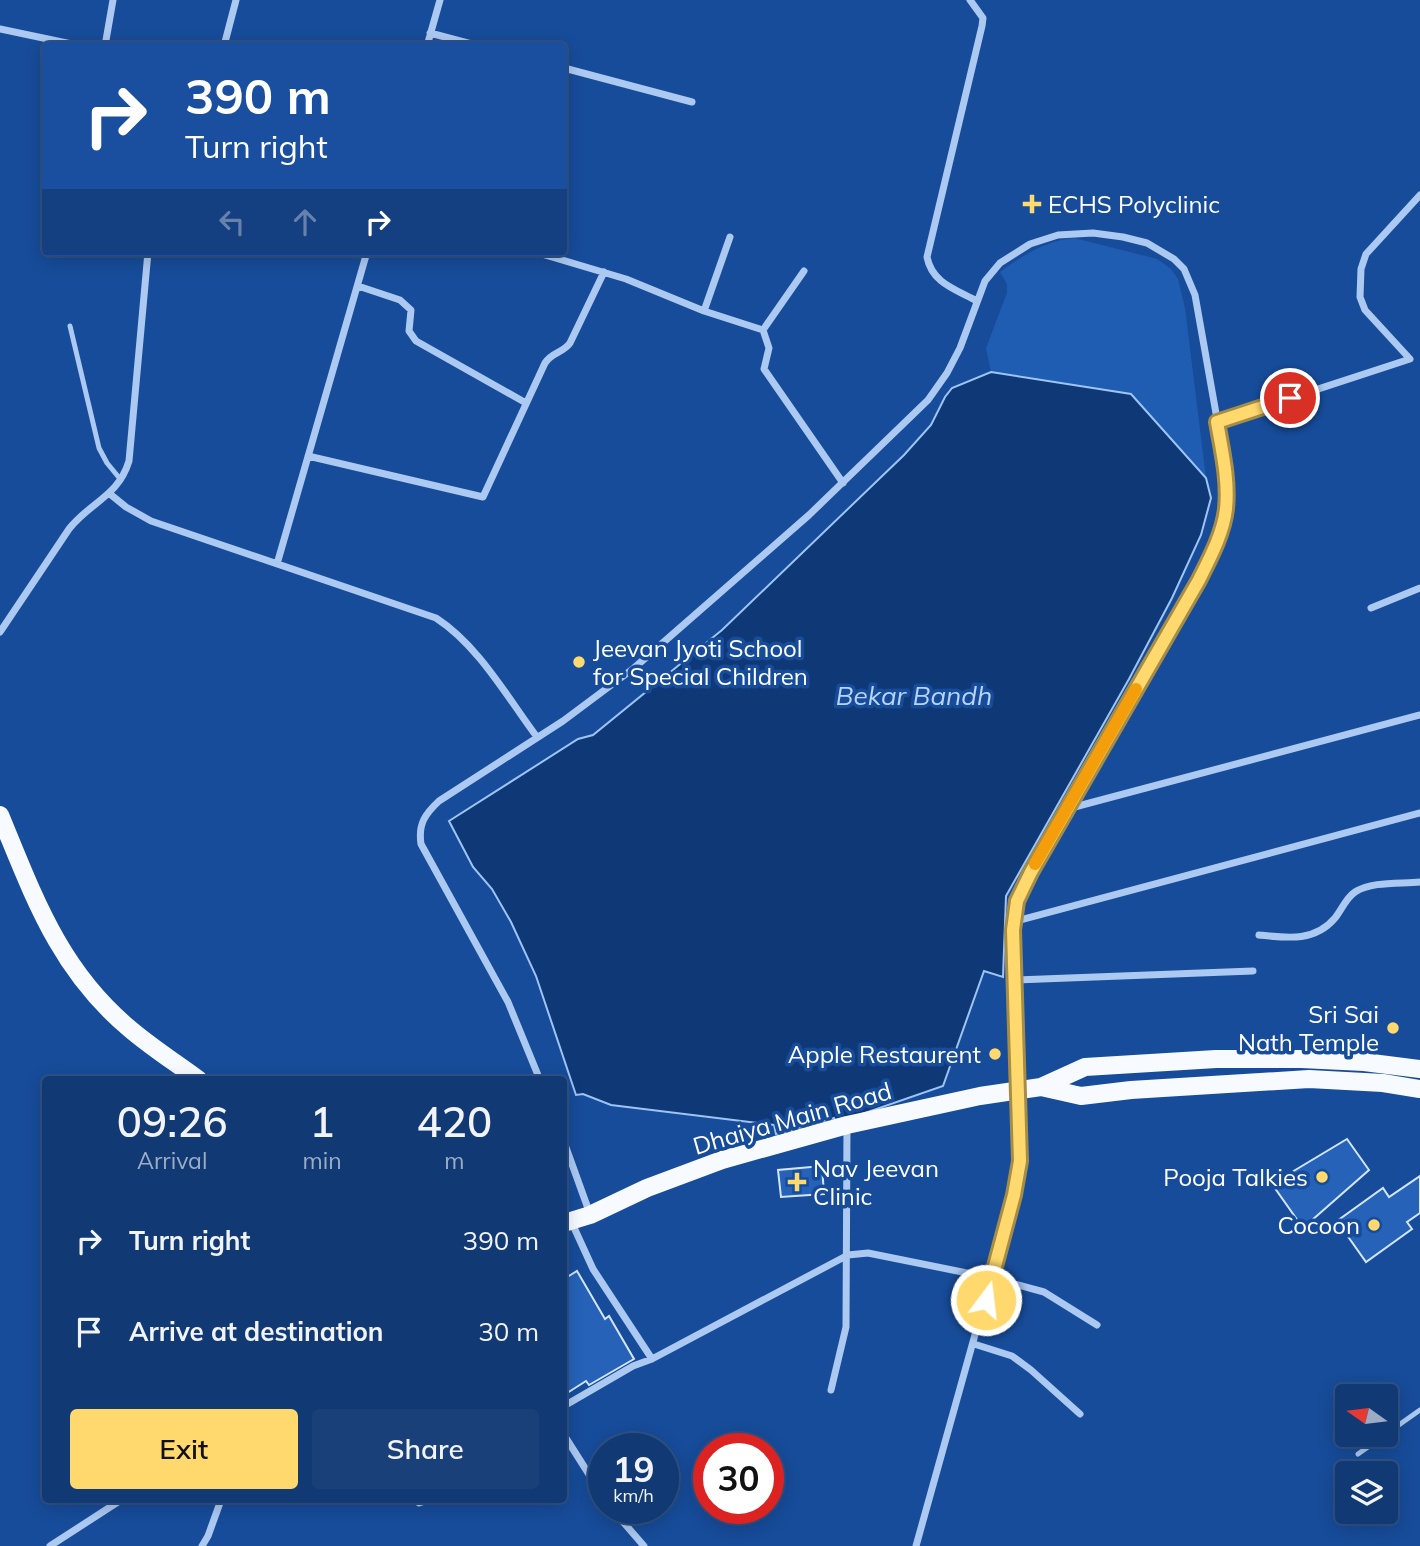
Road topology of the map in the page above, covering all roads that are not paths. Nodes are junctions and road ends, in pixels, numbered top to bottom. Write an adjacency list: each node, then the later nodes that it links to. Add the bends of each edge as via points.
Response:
1 (113, 0): 8 (street)
2 (236, 0): 9 (street)
3 (440, 0): 6 (street)
4 (970, 0): 22 (street, via 983,18 982,26 927,257 939,281)
5 (0, 29): 7 (street)
6 (430, 33): 10 (street); 11 (street)
7 (62, 42)
8 (106, 42)
9 (225, 42)
10 (428, 42)
11 (464, 42)
12 (567, 69): 13 (street)
13 (692, 102)
14 (1420, 195): 27 (street, via 1366,254 1361,269 1364,310 1410,359)
15 (730, 237): 23 (street)
16 (148, 256): 29 (street, via 129,461)
17 (366, 256): 21 (street)
18 (549, 256): 20 (street)
19 (804, 271): 25 (street)
20 (604, 272): 23 (street); 26 (street, via 574,337 566,348 548,358)
21 (358, 286): 26 (street, via 400,300 411,310 410,331 416,341); 28 (street)
22 (977, 300): 27 (street, via 1000,263 1042,240 1093,233 1154,247 1174,259 1190,281); 30 (street, via 954,360 928,400)
23 (704, 311): 25 (street)
24 (70, 327): 29 (lane, via 99,448)
25 (763, 330): 30 (street, via 769,348 764,369)
26 (526, 403): 28 (street, via 483,496)
27 (1217, 422): 38 (street, via 1227,489 1220,533 1199,580)
28 (309, 456): 32 (street)
29 (121, 480): 31 (street)
30 (843, 483): 37 (street, via 634,668)
31 (110, 494): 32 (street, via 151,521); 35 (street, via 74,523)
32 (277, 564): 37 (street, via 421,612 450,627)
33 (1420, 589): 34 (street)
34 (1371, 608)
35 (0, 632)
36 (1420, 715): 38 (street)
37 (537, 737): 48 (street, via 439,801 427,811 419,833 508,1002)
38 (1067, 809): 42 (street, via 1022,890)
39 (1420, 813): 42 (street)
40 (0, 815): 47 (main road, via 37,906 81,979 130,1029)
41 (1420, 882): 43 (street, via 1370,886 1356,892 1322,931 1308,936)
42 (1013, 922): 45 (street)
43 (1259, 935)
44 (1253, 971): 45 (street)
45 (1015, 980): 51 (street)
46 (1420, 1069): 49 (main road, Dhaiya Main Road, via 1301,1059 1152,1062 1085,1067)
47 (194, 1076)
48 (538, 1076)
49 (1041, 1087): 50 (main road, Dhaiya Main Road, via 1081,1096 1309,1079); 51 (main road, Dhaiya Main Road)
50 (1420, 1089)
51 (1017, 1090): 52 (main road, Dhaiya Main Road); 57 (street, via 1020,1161)
52 (846, 1125): 54 (main road, Dhaiya Main Road, via 722,1160); 56 (street)
53 (567, 1150): 54 (street)
54 (590, 1215): 55 (main road, Dhaiya Main Road)
55 (567, 1222): 60 (street)
56 (848, 1255): 57 (street, via 868,1253); 60 (street); 61 (street, via 846,1327)
57 (992, 1278): 58 (street, via 1044,1292); 59 (street)
58 (1097, 1325)
59 (974, 1343): 64 (street, via 1012,1356); 77 (street)
60 (652, 1359): 62 (street)
61 (831, 1390)
62 (567, 1404)
63 (1420, 1410): 65 (lane)
64 (1080, 1414)
65 (1398, 1426)
66 (567, 1439): 69 (street)
67 (1368, 1447): 68 (lane)
68 (1358, 1454)
69 (588, 1472)
70 (117, 1503): 73 (street)
71 (220, 1503): 75 (street)
72 (625, 1524): 76 (street)
73 (63, 1542): 74 (street)
74 (50, 1546)
75 (202, 1546)
76 (644, 1546)
77 (916, 1546)

